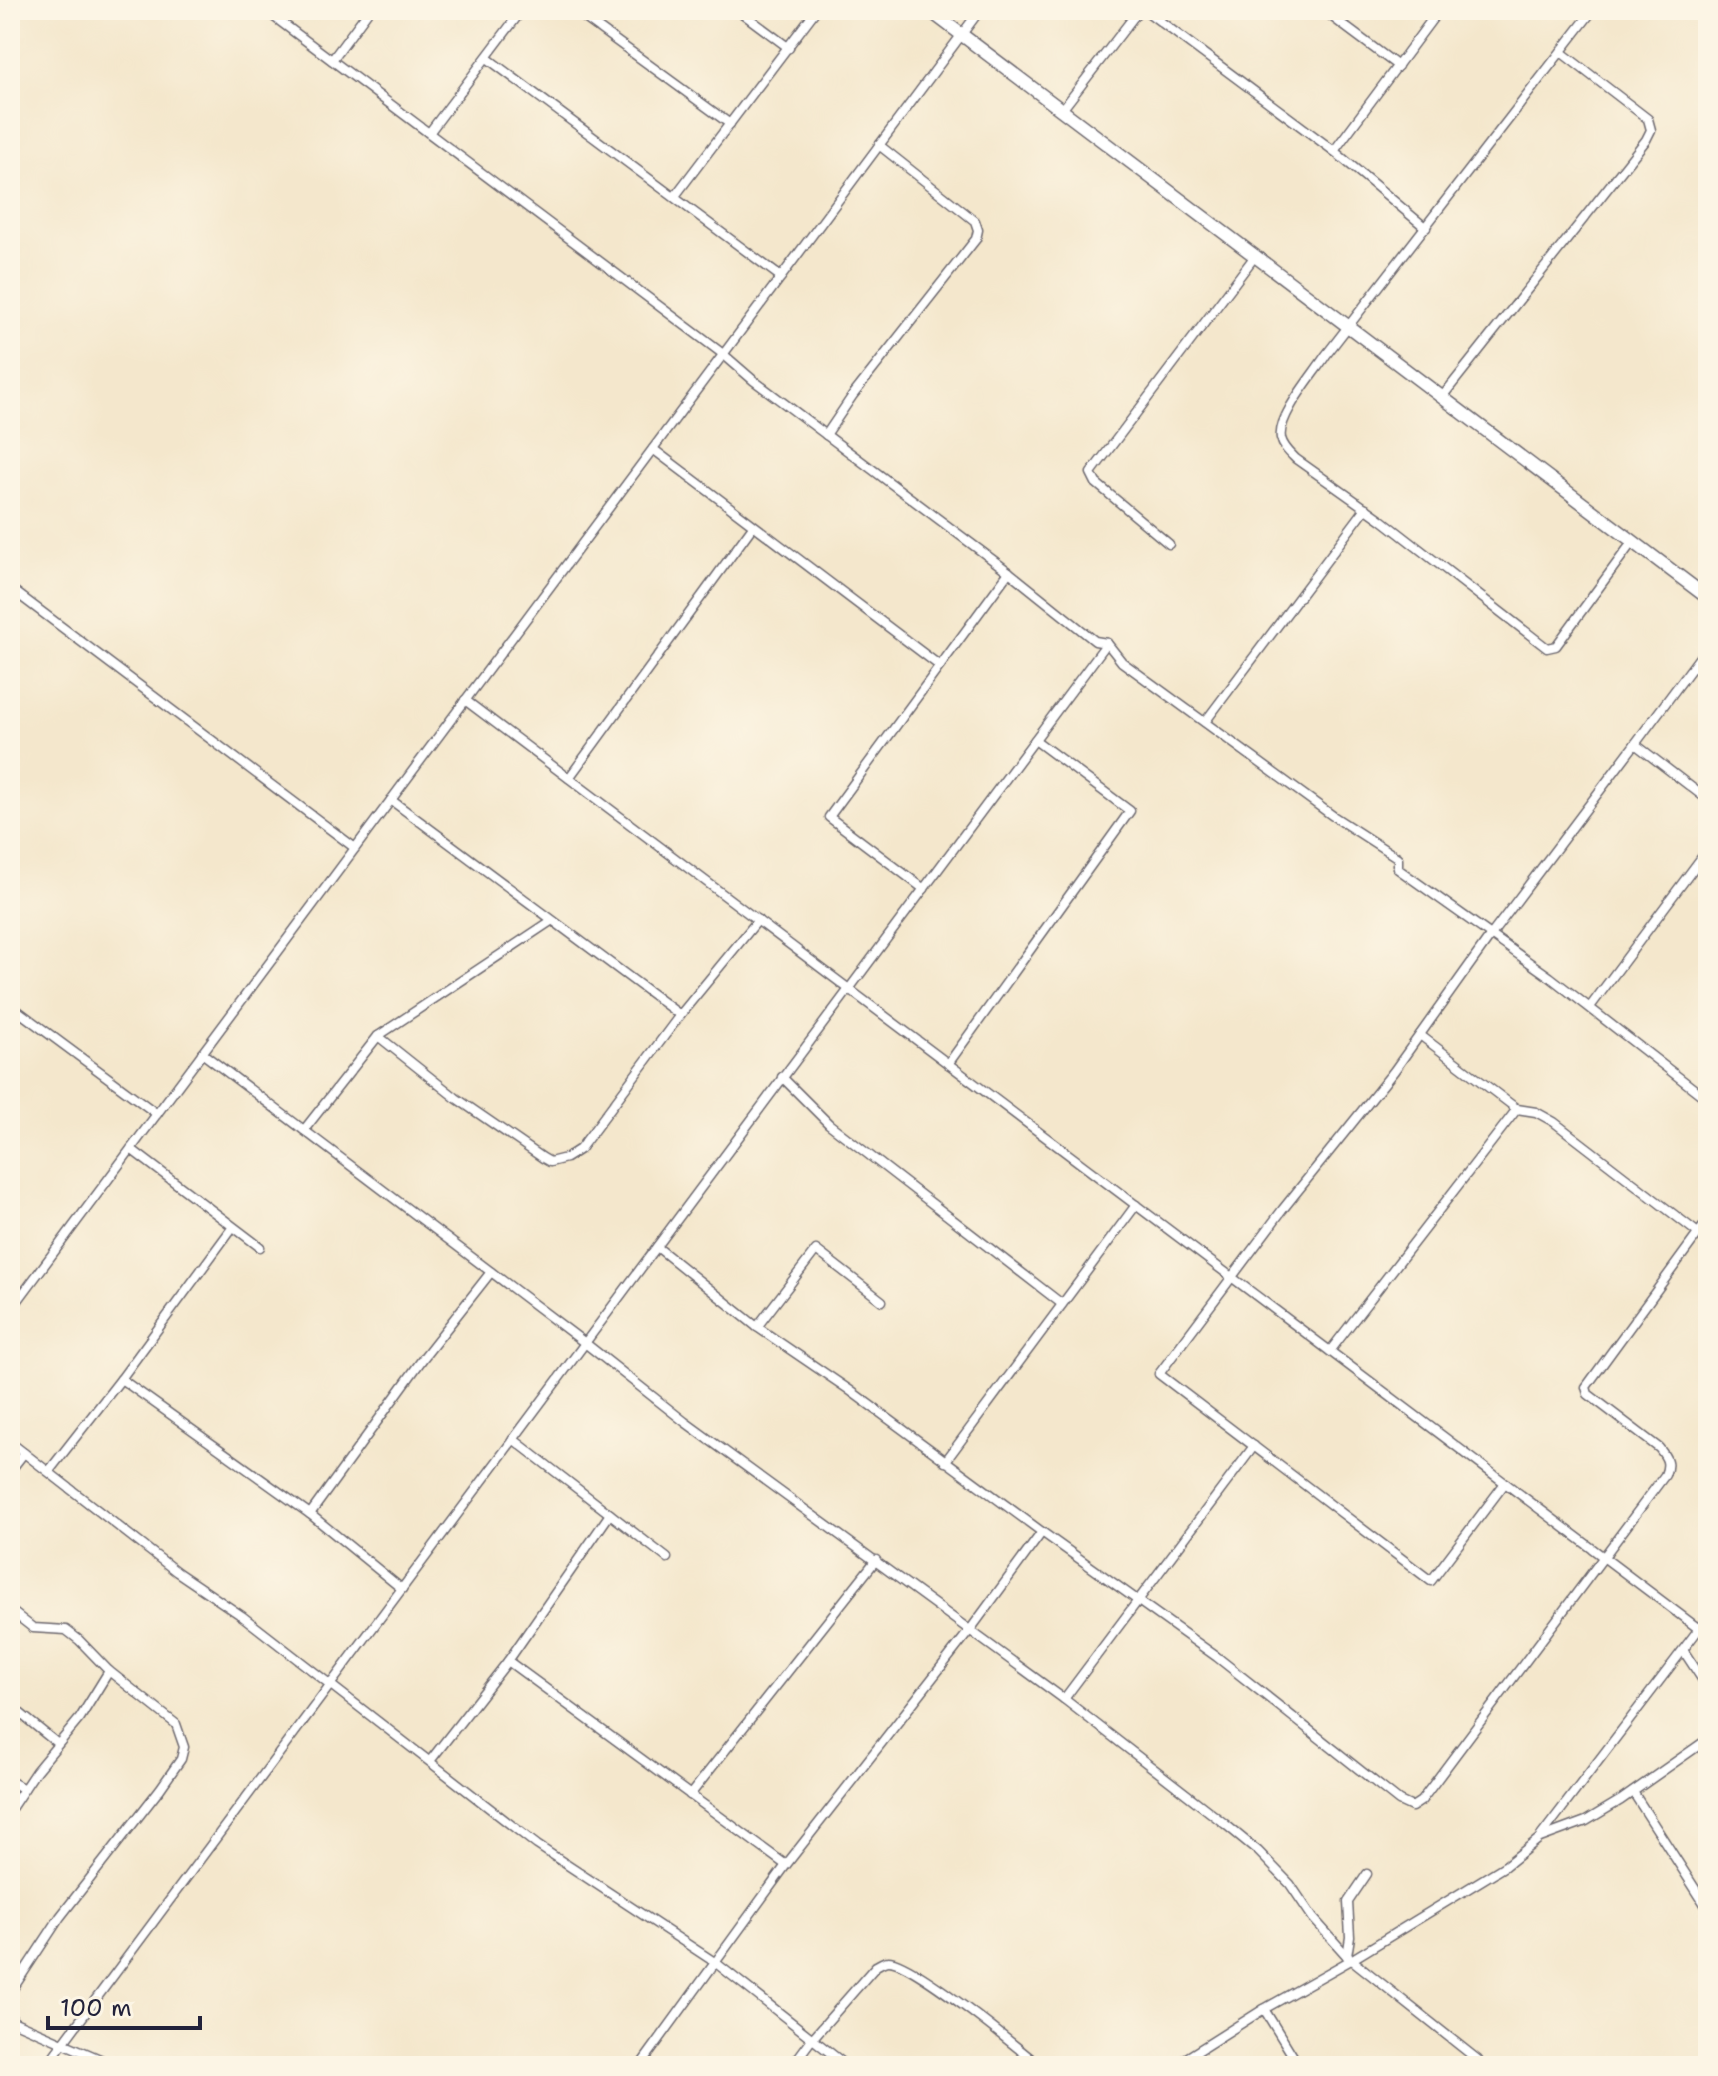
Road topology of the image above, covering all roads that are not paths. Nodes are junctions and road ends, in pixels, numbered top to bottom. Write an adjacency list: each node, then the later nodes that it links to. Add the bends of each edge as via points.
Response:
1 (265, 10): 17 (street)
2 (369, 10): 17 (street)
3 (522, 10): 16 (street)
4 (574, 10): 20 (street)
5 (738, 10): 14 (street)
6 (816, 10): 14 (street)
7 (929, 10): 13 (street)
8 (980, 10): 13 (street)
9 (1142, 10): 19 (street); 23 (street)
10 (1323, 10): 18 (street)
11 (1439, 10): 18 (street)
12 (1593, 10): 15 (street)
13 (962, 35): 19 (street); 22 (street)
14 (789, 48): 20 (street)
15 (1561, 52): 25 (street); 30 (street, via 1648,119 1651,130)
16 (487, 58): 21 (street); 24 (street)
17 (332, 60): 21 (street)
18 (1398, 66): 23 (street)
19 (1062, 110): 26 (street)
20 (730, 124): 24 (street)
21 (429, 133): 29 (street)
22 (879, 145): 27 (street); 31 (street, via 975,221 978,230)
23 (1334, 151): 25 (street)
24 (675, 196): 27 (street)
25 (1426, 228): 28 (street)
26 (1255, 256): 28 (street); 36 (street, via 1091,473 1096,483)
27 (781, 277): 29 (street)
28 (1349, 328): 30 (street); 33 (street, via 1288,411 1281,438 1296,459)
29 (723, 354): 31 (street); 32 (street)
30 (1442, 397): 35 (street)
31 (826, 435): 37 (street)
32 (653, 449): 34 (street); 43 (street)
33 (1366, 508): 35 (street, via 1547,648 1556,646); 44 (street)
34 (753, 526): 42 (street); 47 (street)
35 (1633, 541): 39 (street)
36 (1169, 544)
37 (1009, 572): 40 (street, via 1095,641); 42 (street)
38 (10, 588): 50 (street)
39 (1708, 598)
40 (1107, 643): 44 (street, via 1122,662); 45 (street)
41 (1708, 646): 46 (street)
42 (940, 666): 52 (street, via 829,817)
43 (465, 700): 47 (street); 48 (street)
44 (1205, 722): 55 (street, via 1398,858 1398,869)
45 (1035, 740): 52 (street); 63 (street, via 1130,811)
46 (1635, 744): 49 (street); 55 (street)
47 (569, 778): 53 (street)
48 (391, 800): 50 (street); 54 (street)
49 (1708, 800)
50 (355, 848): 62 (street)
51 (1708, 849): 58 (street)
52 (924, 889): 56 (street)
53 (758, 920): 56 (street); 59 (street)
54 (551, 921): 59 (street); 61 (street)
55 (1491, 935): 58 (street); 60 (street)
56 (849, 989): 63 (street); 64 (street)
57 (10, 1005): 67 (street)
58 (1590, 1007): 65 (street)
59 (680, 1015): 61 (street, via 580,1149 550,1162)
60 (1420, 1035): 66 (street); 77 (street)
61 (378, 1036): 68 (street)
62 (202, 1053): 67 (street); 68 (street)
63 (948, 1064): 70 (street)
64 (782, 1077): 75 (street); 79 (street, via 829,1124)
65 (1708, 1100)
66 (1517, 1109): 73 (street, via 1554,1122); 83 (street)
67 (157, 1114): 69 (street)
68 (304, 1130): 76 (street)
69 (131, 1149): 72 (street); 80 (street)
70 (1136, 1205): 77 (street); 79 (street)
71 (1708, 1220): 73 (street)
72 (232, 1228): 74 (street); 84 (street)
73 (1698, 1233): 96 (street, via 1586,1387 1588,1394 1659,1448 1669,1466)
74 (260, 1247)
75 (657, 1247): 81 (street); 82 (street)
76 (491, 1272): 82 (street); 93 (street)
77 (1234, 1278): 83 (street); 87 (street, via 1159,1374)
78 (882, 1301): 81 (street, via 816,1250)
79 (1062, 1304): 89 (street)
80 (10, 1311)
81 (757, 1327): 89 (street)
82 (585, 1343): 85 (street); 98 (street)
83 (1330, 1351): 92 (street)
84 (121, 1379): 91 (street); 93 (street)
85 (513, 1439): 94 (street); 99 (street)
86 (10, 1442): 88 (street)
87 (1254, 1446): 92 (street, via 1431,1581); 100 (street)
88 (24, 1453): 90 (street); 91 (street)
89 (945, 1462): 95 (street)
90 (10, 1471)
91 (49, 1471): 108 (street)
92 (1505, 1483): 96 (street)
93 (310, 1514): 99 (street)
94 (610, 1514): 97 (street); 106 (street)
95 (1042, 1532): 100 (street); 104 (street)
96 (1603, 1556): 100 (street, via 1412,1807); 103 (street)
97 (667, 1558)
98 (876, 1560): 104 (street); 118 (street)
99 (402, 1589): 108 (street)
100 (1139, 1600): 110 (street)
101 (10, 1610): 107 (street, via 33,1628 66,1630)
102 (1708, 1617): 103 (street)
103 (1699, 1629): 105 (street)
104 (970, 1630): 110 (street); 121 (street)
105 (1683, 1650): 109 (street); 120 (street)
106 (508, 1661): 114 (street); 118 (street)
107 (109, 1671): 113 (street); 126 (street, via 176,1724 184,1747 181,1759)
108 (331, 1684): 114 (street); 130 (street)
109 (1708, 1688)
110 (1064, 1699): 124 (street, via 1258,1851)
111 (10, 1705): 113 (street)
112 (1708, 1739): 117 (street)
113 (58, 1744): 116 (street)
114 (430, 1761): 125 (street, via 537,1845)
115 (10, 1781): 116 (street)
116 (24, 1789): 119 (street)
117 (1633, 1792): 120 (street, via 1586,1821); 123 (street)
118 (690, 1795): 121 (street)
119 (10, 1810)
120 (1540, 1838): 124 (street, via 1505,1866)
121 (786, 1865): 125 (street)
122 (1367, 1874): 124 (street, via 1348,1902)
123 (1708, 1909)
124 (1349, 1958): 127 (street); 131 (street)
125 (716, 1963): 129 (street); 134 (street)
126 (11, 1990): 128 (street)
127 (1264, 2009): 138 (street); 139 (street)
128 (10, 2020): 130 (street)
129 (812, 2039): 135 (street); 136 (street); 137 (street, via 876,1966 888,1961 958,2002)
130 (63, 2043): 132 (street); 133 (street)
131 (1478, 2060)
132 (46, 2066)
133 (116, 2066)
134 (640, 2066)
135 (792, 2066)
136 (847, 2066)
137 (1040, 2066)
138 (1174, 2066)
139 (1299, 2066)

